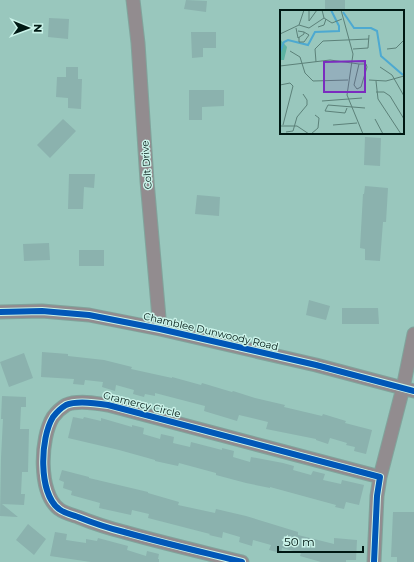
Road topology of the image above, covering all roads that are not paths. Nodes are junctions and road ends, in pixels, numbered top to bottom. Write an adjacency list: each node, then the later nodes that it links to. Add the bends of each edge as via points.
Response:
1 (133, 0): 3 (street, Colt Drive)
2 (0, 312): 3 (street, Chamblee Dunwoody Road, via 42,311 82,315)
3 (160, 329): 5 (street, Chamblee Dunwoody Road)
4 (414, 334): 5 (street)
5 (409, 389): 6 (street)
6 (380, 477): 7 (street, Gramercy Circle, via 108,405 90,402 55,408 43,451 49,505 100,526); 8 (street)
7 (242, 562)
8 (374, 562)

